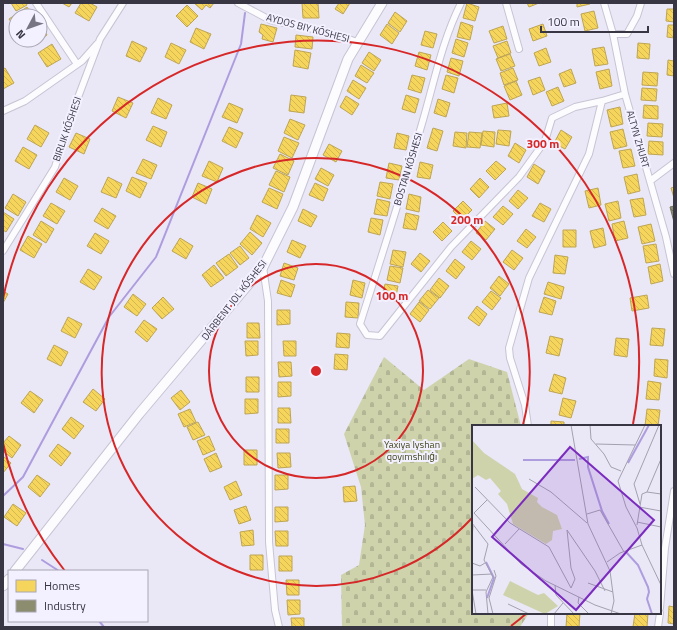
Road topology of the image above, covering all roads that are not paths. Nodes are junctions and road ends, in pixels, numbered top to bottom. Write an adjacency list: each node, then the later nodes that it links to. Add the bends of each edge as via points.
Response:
1 (36, 3): 13 (street)
2 (123, 3): 10 (street, BIRLIK KÓSHESI)
3 (238, 3): 11 (street, AYDOS BIY KÓSHESI, via 270,20 332,33)
4 (382, 3): 11 (main road, DÁRBENT JOL KÓSHESI)
5 (461, 3): 15 (street, BOSTAN KÓSHESI, via 451,22 438,62 422,125 360,324 367,335 380,336 451,247 519,177 545,141 552,118 575,106)
6 (506, 3): 12 (street)
7 (604, 3): 9 (street, ALTYN ZHURT)
8 (641, 3): 9 (street, via 627,34)
9 (613, 34): 14 (street, ALTYN ZHURT)
10 (100, 40): 13 (street); 19 (street, BIRLIK KÓSHESI, via 70,116 55,167)
11 (357, 42): 20 (main road, DÁRBENT JOL KÓSHESI, via 348,59 293,207)
12 (519, 49)
13 (77, 64): 16 (street, via 25,101)
14 (625, 94): 15 (street); 18 (street, ALTYN ZHURT)
15 (602, 101): 22 (street, via 589,154 529,278 509,348)
16 (3, 111)
17 (674, 163): 18 (street)
18 (650, 181): 21 (street, ALTYN ZHURT)
19 (3, 251)
20 (263, 267): 25 (main road, DÁRBENT JOL KÓSHESI, via 139,414); 29 (street, via 268,300 268,542)
21 (674, 274)
22 (528, 425)
23 (674, 491): 24 (street)
24 (663, 548): 26 (street)
25 (17, 570)
26 (661, 588)
27 (551, 614): 30 (street)
28 (660, 614): 31 (street)
29 (279, 627)
30 (551, 627)
31 (658, 627)

